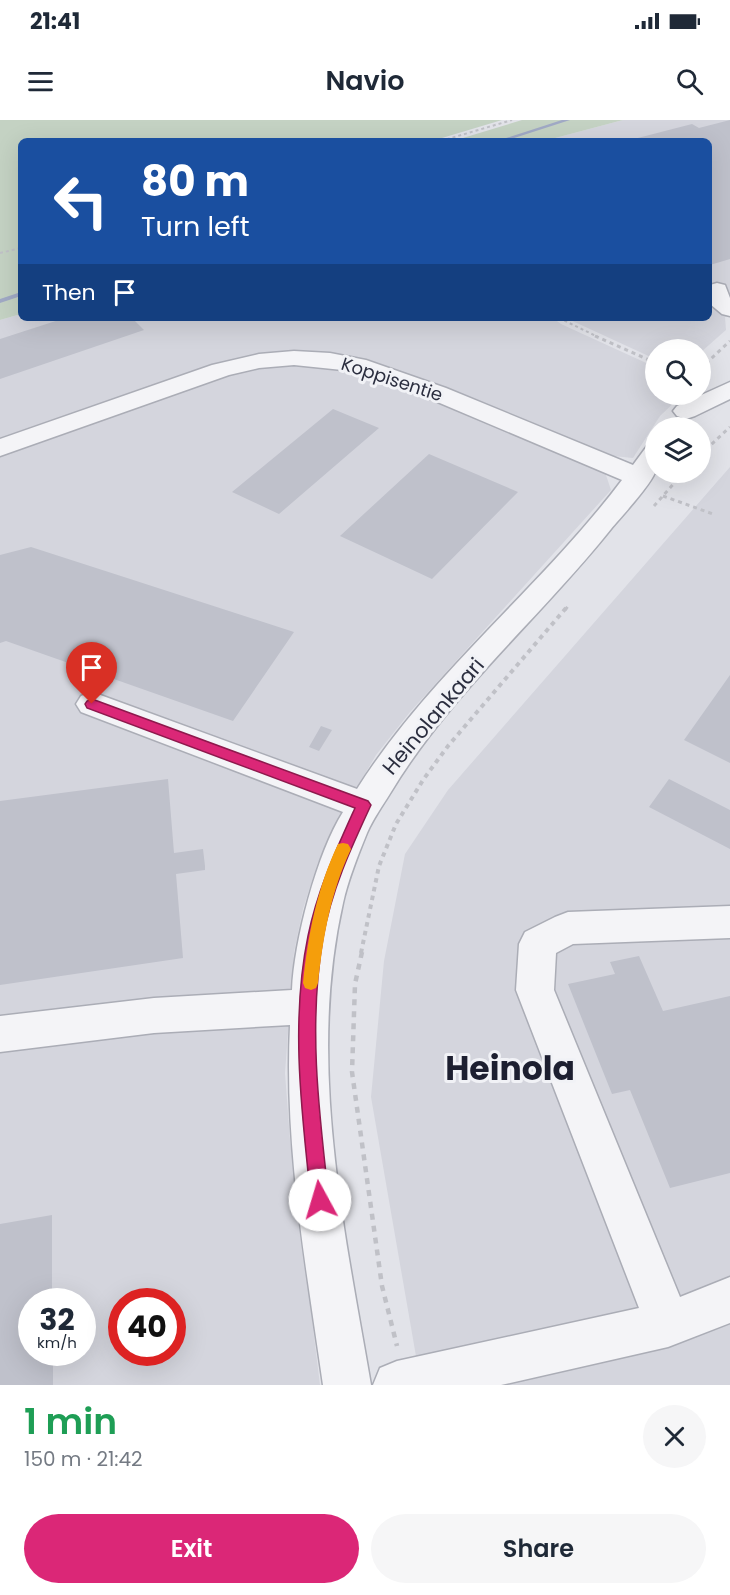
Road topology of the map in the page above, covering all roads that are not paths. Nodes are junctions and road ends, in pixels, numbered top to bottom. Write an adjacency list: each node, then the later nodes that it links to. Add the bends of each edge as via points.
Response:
1 (726, 289): 2 (street, via 718,300)
2 (730, 309)
3 (730, 364): 5 (street)
4 (730, 389): 5 (street)
5 (690, 407)
6 (0, 448): 7 (street, Koppisentie, via 221,370 294,358 330,360 399,378)
7 (645, 472)
8 (645, 482): 10 (street, Heinolankaari, via 445,696 393,758)
9 (92, 704): 10 (street)
10 (363, 805): 12 (street, Heinolankaari, via 334,868 315,937)
11 (730, 922): 15 (street, via 568,928 538,944 535,990)
12 (308, 1007): 13 (street, via 164,1013); 17 (street, Heinolankaari, via 309,1101)
13 (0, 1034)
14 (730, 1300): 15 (street)
15 (668, 1324): 16 (street)
16 (401, 1384)
17 (346, 1385)

